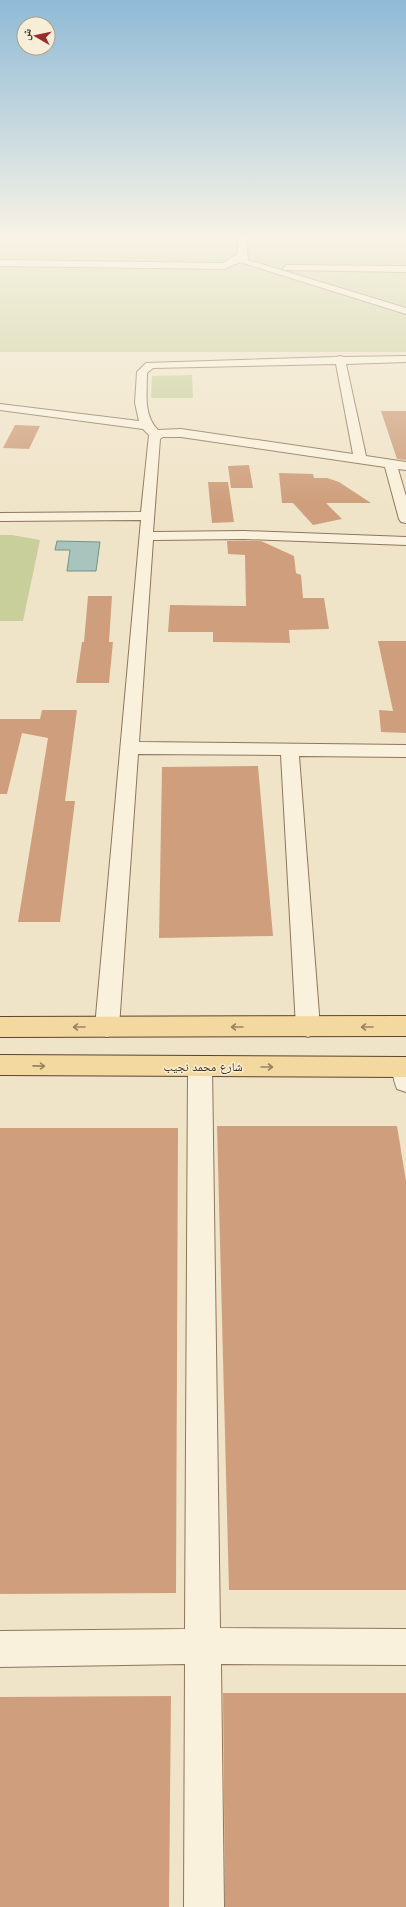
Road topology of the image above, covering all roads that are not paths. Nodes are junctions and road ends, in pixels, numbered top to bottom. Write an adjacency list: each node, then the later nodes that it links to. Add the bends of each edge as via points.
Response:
1 (340, 359): 2 (street); 4 (street, via 150,365 142,372 140,387 141,403); 5 (street)
2 (406, 359)
3 (0, 408): 4 (street)
4 (152, 431): 5 (street); 8 (street)
5 (360, 458): 6 (street)
6 (390, 463): 7 (street); 10 (street)
7 (406, 466)
8 (148, 516): 9 (street); 11 (street)
9 (0, 517)
10 (406, 519)
11 (147, 536): 12 (street, via 244,535); 13 (street)
12 (406, 541)
13 (131, 748): 14 (street); 18 (street)
14 (290, 750): 15 (street); 19 (street)
15 (406, 751)
16 (406, 1026): 19 (main road, one-way to 19)
17 (0, 1027): 18 (main road, one-way to 17)
18 (107, 1027): 19 (main road, one-way to 18)
19 (308, 1027)
20 (0, 1065): 21 (main road, شارع محمد نجيب, one-way to 21)
21 (200, 1067): 22 (main road, شارع محمد نجيب, one-way to 22); 23 (street)
22 (405, 1072)
23 (204, 1646): 24 (street); 25 (street); 26 (street)
24 (406, 1647)
25 (0, 1650)
26 (204, 1907)

